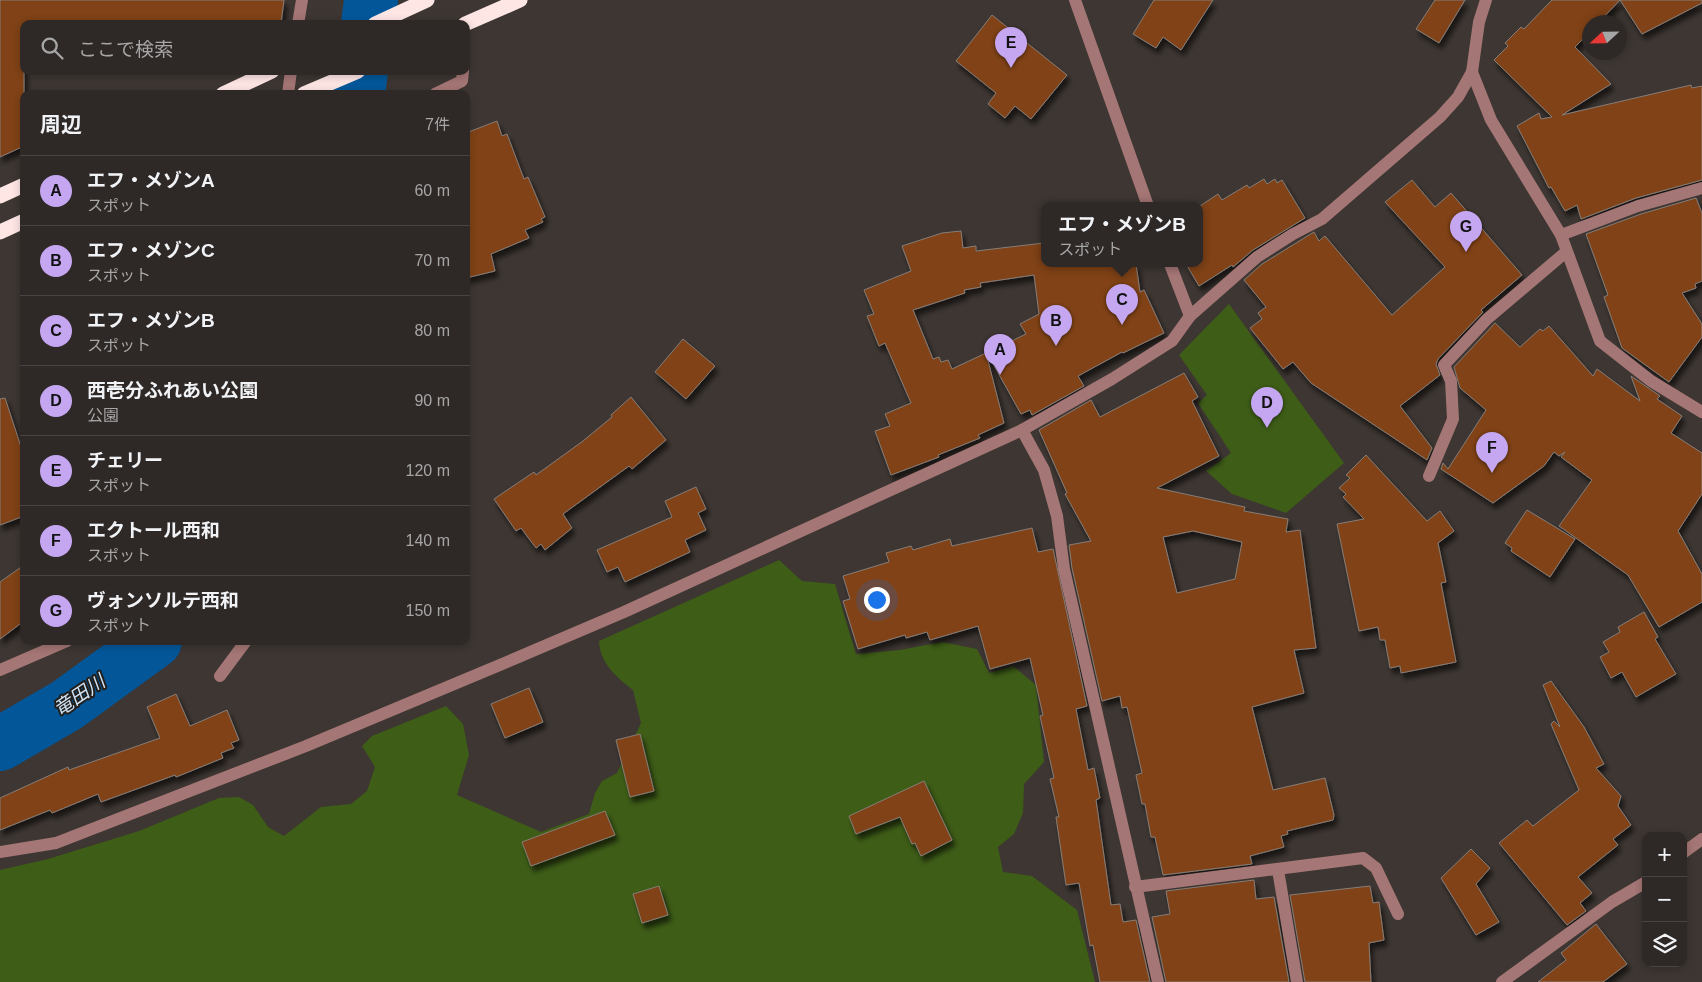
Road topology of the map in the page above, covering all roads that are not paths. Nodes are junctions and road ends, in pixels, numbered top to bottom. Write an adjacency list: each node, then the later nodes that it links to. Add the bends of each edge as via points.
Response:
1 (302, 0): 6 (street)
2 (520, 0): 8 (highway)
3 (1075, 0): 21 (street)
4 (1486, 0): 9 (street, via 1479,22)
5 (420, 2): 7 (highway)
6 (299, 20)
7 (383, 20)
8 (470, 22)
9 (1472, 72): 24 (street, via 1491,120); 27 (street, via 1458,97 1440,117 1322,219 1257,257)
10 (264, 75): 14 (highway)
11 (290, 75): 15 (street)
12 (349, 75): 16 (highway)
13 (463, 75): 17 (street, via 462,82)
14 (232, 90)
15 (289, 90)
16 (313, 90)
17 (443, 90)
18 (20, 187): 20 (highway)
19 (1702, 188): 24 (street, via 1638,206)
20 (0, 196)
21 (1147, 202)
22 (20, 223): 23 (highway)
23 (0, 232)
24 (1561, 235): 25 (street)
25 (1566, 252): 28 (street, via 1600,341 1651,381); 30 (street, via 1487,319 1444,365 1451,381 1453,420)
26 (1171, 267): 27 (street)
27 (1190, 316): 29 (street, via 1172,340 1112,379)
28 (1702, 412)
29 (1022, 430): 37 (street, via 624,612 306,746 56,843); 40 (street, via 1044,470 1057,516 1064,569)
30 (1429, 476)
31 (58, 645): 33 (street)
32 (243, 645): 34 (street)
33 (0, 670)
34 (220, 676)
35 (1702, 840): 36 (street)
36 (1687, 850)
37 (0, 852)
38 (1278, 870): 40 (street); 41 (street, via 1362,858 1376,868); 43 (street)
39 (1642, 884): 44 (street, via 1612,902)
40 (1135, 887): 42 (street)
41 (1398, 914)
42 (1158, 982)
43 (1297, 982)
44 (1502, 982)

